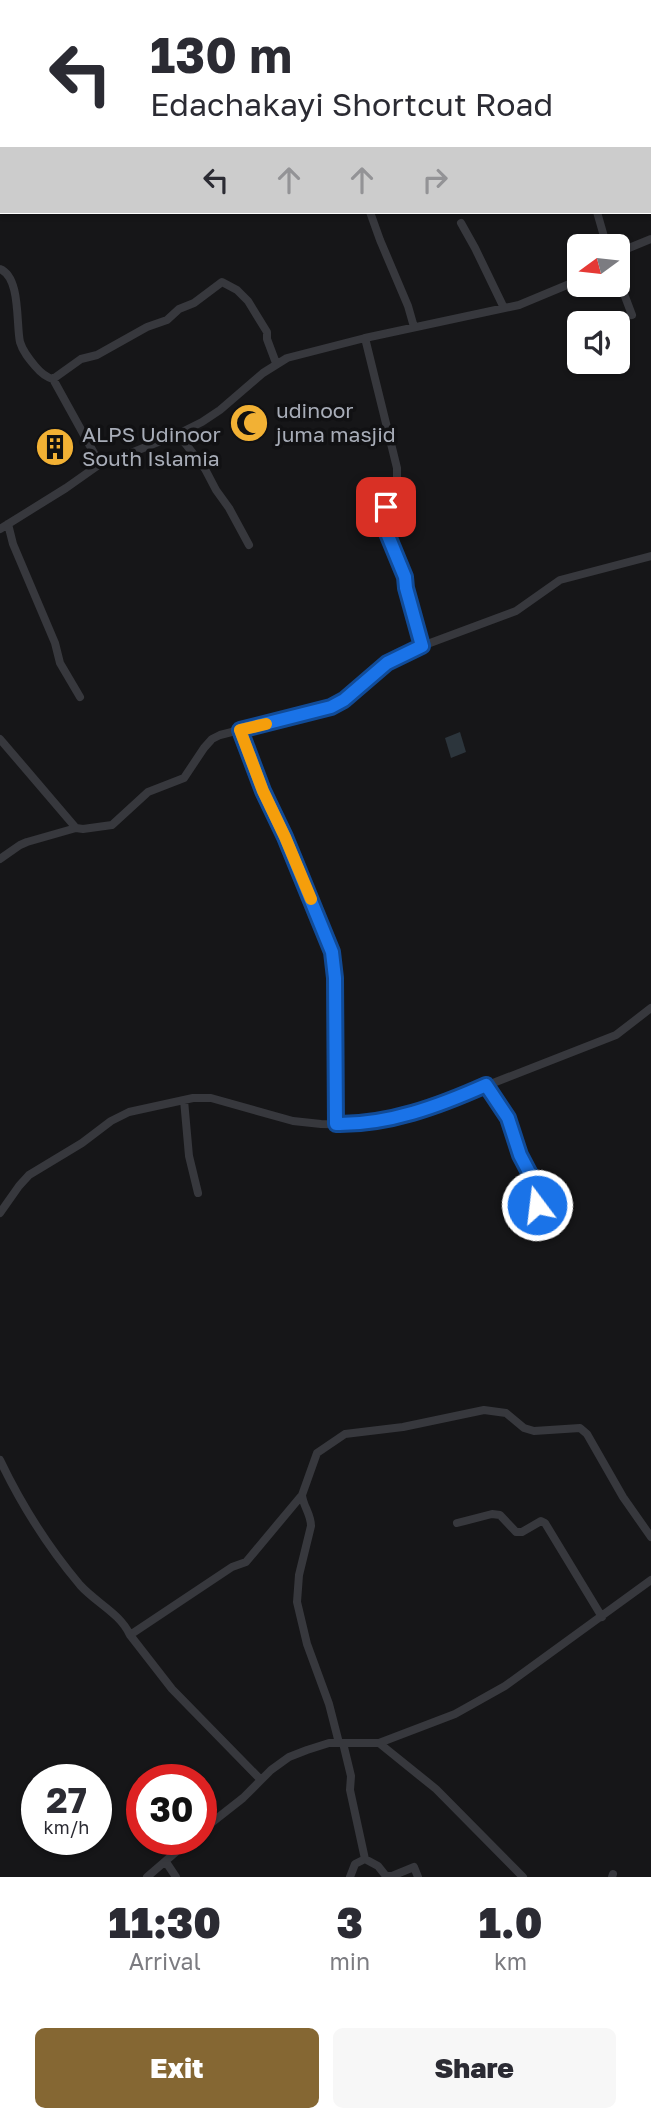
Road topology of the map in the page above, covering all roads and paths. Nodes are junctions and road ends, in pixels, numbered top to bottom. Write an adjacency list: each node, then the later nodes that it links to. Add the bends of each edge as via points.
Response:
1 (371, 214): 12 (street)
2 (598, 214): 4 (street)
3 (461, 223): 10 (street)
4 (603, 234)
5 (651, 239): 6 (street)
6 (630, 248)
7 (0, 270): 15 (street, via 8,275 16,299 25,353)
8 (567, 285): 10 (street)
9 (626, 298): 11 (street)
10 (504, 308): 12 (street)
11 (632, 315)
12 (414, 327): 13 (street)
13 (365, 338): 14 (street); 21 (street, via 397,468 397,501 386,507 382,521 405,577)
14 (276, 363): 15 (street, via 267,332 248,301 222,282 167,320 81,359); 16 (street, via 220,410)
15 (53, 379): 17 (street)
16 (178, 434): 17 (street); 19 (street, via 205,469)
17 (100, 464): 18 (street)
18 (2, 527): 22 (street, via 60,663)
19 (249, 544)
20 (651, 556): 21 (street, via 560,580 516,611)
21 (422, 646): 23 (street, via 387,663 331,707)
22 (80, 697)
23 (240, 730): 25 (street, via 212,739 184,778 148,792 112,825); 30 (street, via 332,952)
24 (0, 739): 25 (street)
25 (76, 828): 26 (street, via 20,845)
26 (0, 859)
27 (651, 1008): 28 (street, via 616,1035)
28 (486, 1085): 30 (street, via 415,1112 358,1125); 33 (street, via 508,1118 537,1205)
29 (184, 1100): 30 (street, via 211,1098 293,1121); 31 (street); 32 (street, via 129,1112 111,1121 30,1175)
30 (336, 1124)
31 (198, 1193)
32 (0, 1213)
33 (555, 1224)
34 (0, 1460): 40 (street, via 52,1549 82,1587)
35 (302, 1495): 37 (street, via 317,1453 345,1434 492,1410 506,1413 534,1431 580,1428); 40 (street, via 246,1562); 41 (street, via 311,1526 297,1602)
36 (457, 1523): 39 (street, via 500,1515 516,1532 522,1532 545,1523)
37 (651, 1537)
38 (651, 1580): 39 (street)
39 (602, 1617): 42 (street, via 505,1686 455,1714)
40 (130, 1634): 43 (street, via 172,1689)
41 (341, 1743): 42 (street); 43 (street, via 289,1757); 46 (street)
42 (379, 1743): 52 (street, via 436,1789)
43 (261, 1780): 44 (street)
44 (217, 1818)
45 (173, 1855): 47 (street)
46 (365, 1859): 50 (street, via 355,1864); 51 (street, via 386,1876 414,1867)
47 (166, 1861): 48 (street); 49 (street)
48 (147, 1877)
49 (176, 1877)
50 (350, 1877)
51 (418, 1877)
52 (523, 1877)

